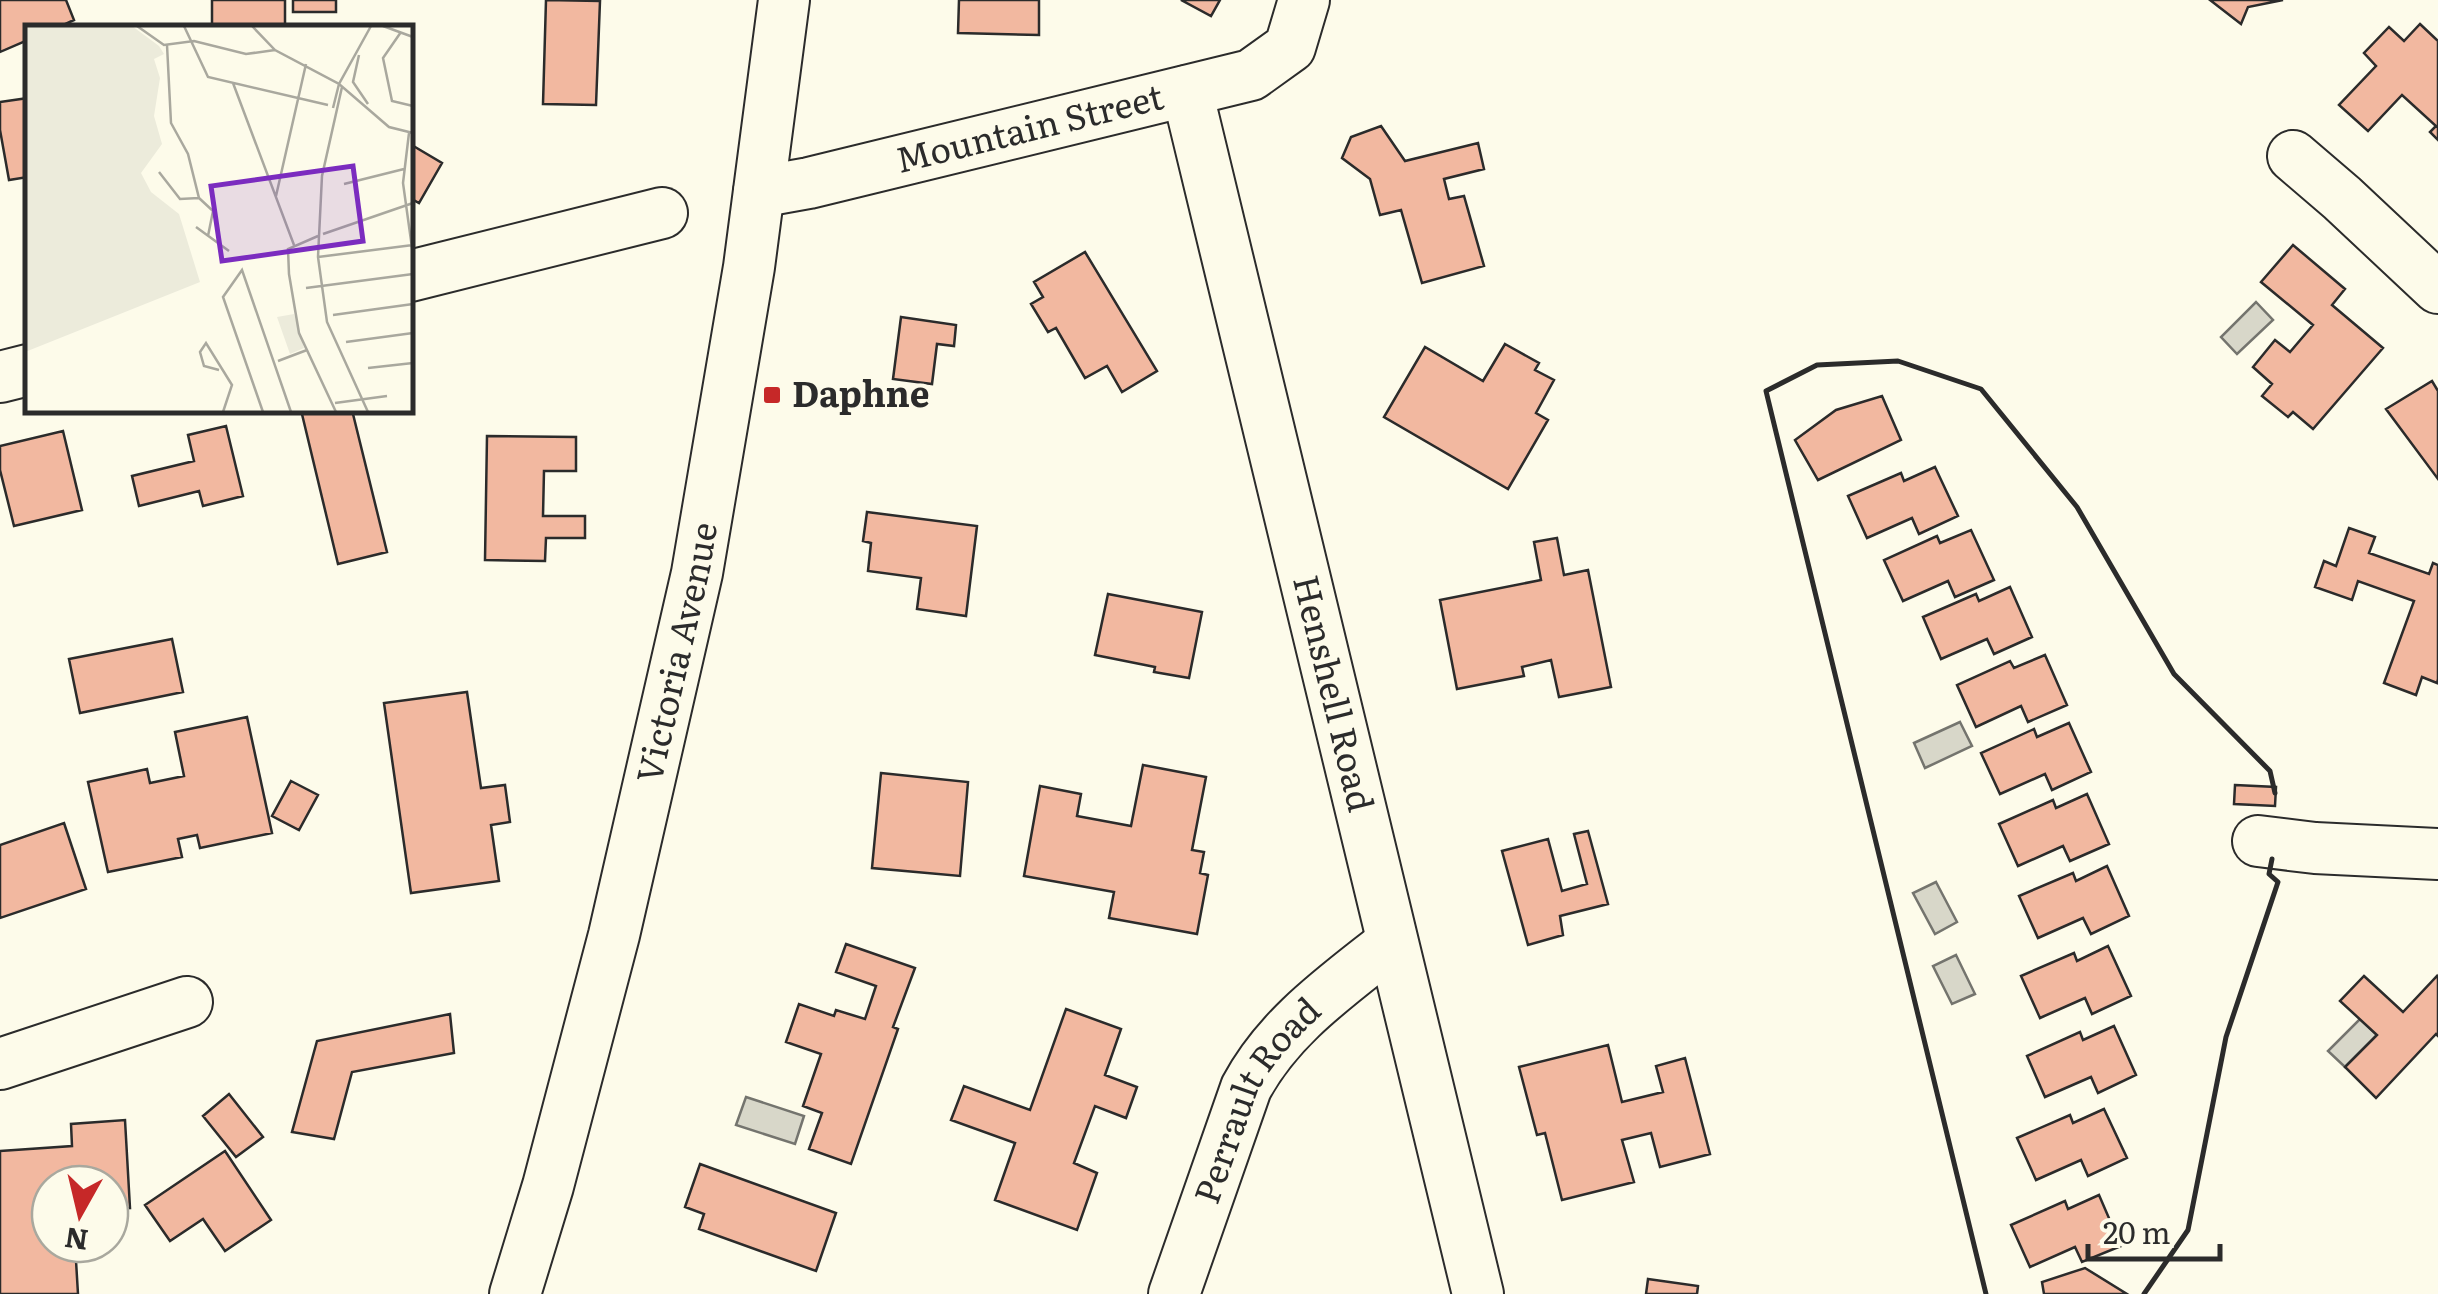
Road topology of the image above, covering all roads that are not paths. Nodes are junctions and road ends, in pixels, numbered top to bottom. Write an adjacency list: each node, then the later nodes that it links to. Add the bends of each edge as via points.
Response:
1 (784, 0): 5 (street, Victoria Avenue)
2 (1304, 0): 3 (street, Mountain Street, via 1290,47 1251,74)
3 (1187, 92): 5 (street, Mountain Street); 13 (street, Henshell Road)
4 (2293, 156): 8 (street)
5 (759, 192): 16 (street, Victoria Avenue, via 697,573 614,935)
6 (662, 213): 7 (street)
7 (412, 276)
8 (2438, 288)
9 (25, 371): 10 (street)
10 (0, 376)
11 (2438, 824): 12 (street, via 2318,820 2258,831 2315,848)
12 (2438, 854)
13 (1392, 943): 17 (street, Perrault Road, via 1303,1014 1257,1067); 18 (street, Henshell Road)
14 (188, 1002): 15 (street)
15 (0, 1064)
16 (515, 1294)
17 (1174, 1294)
18 (1478, 1294)

